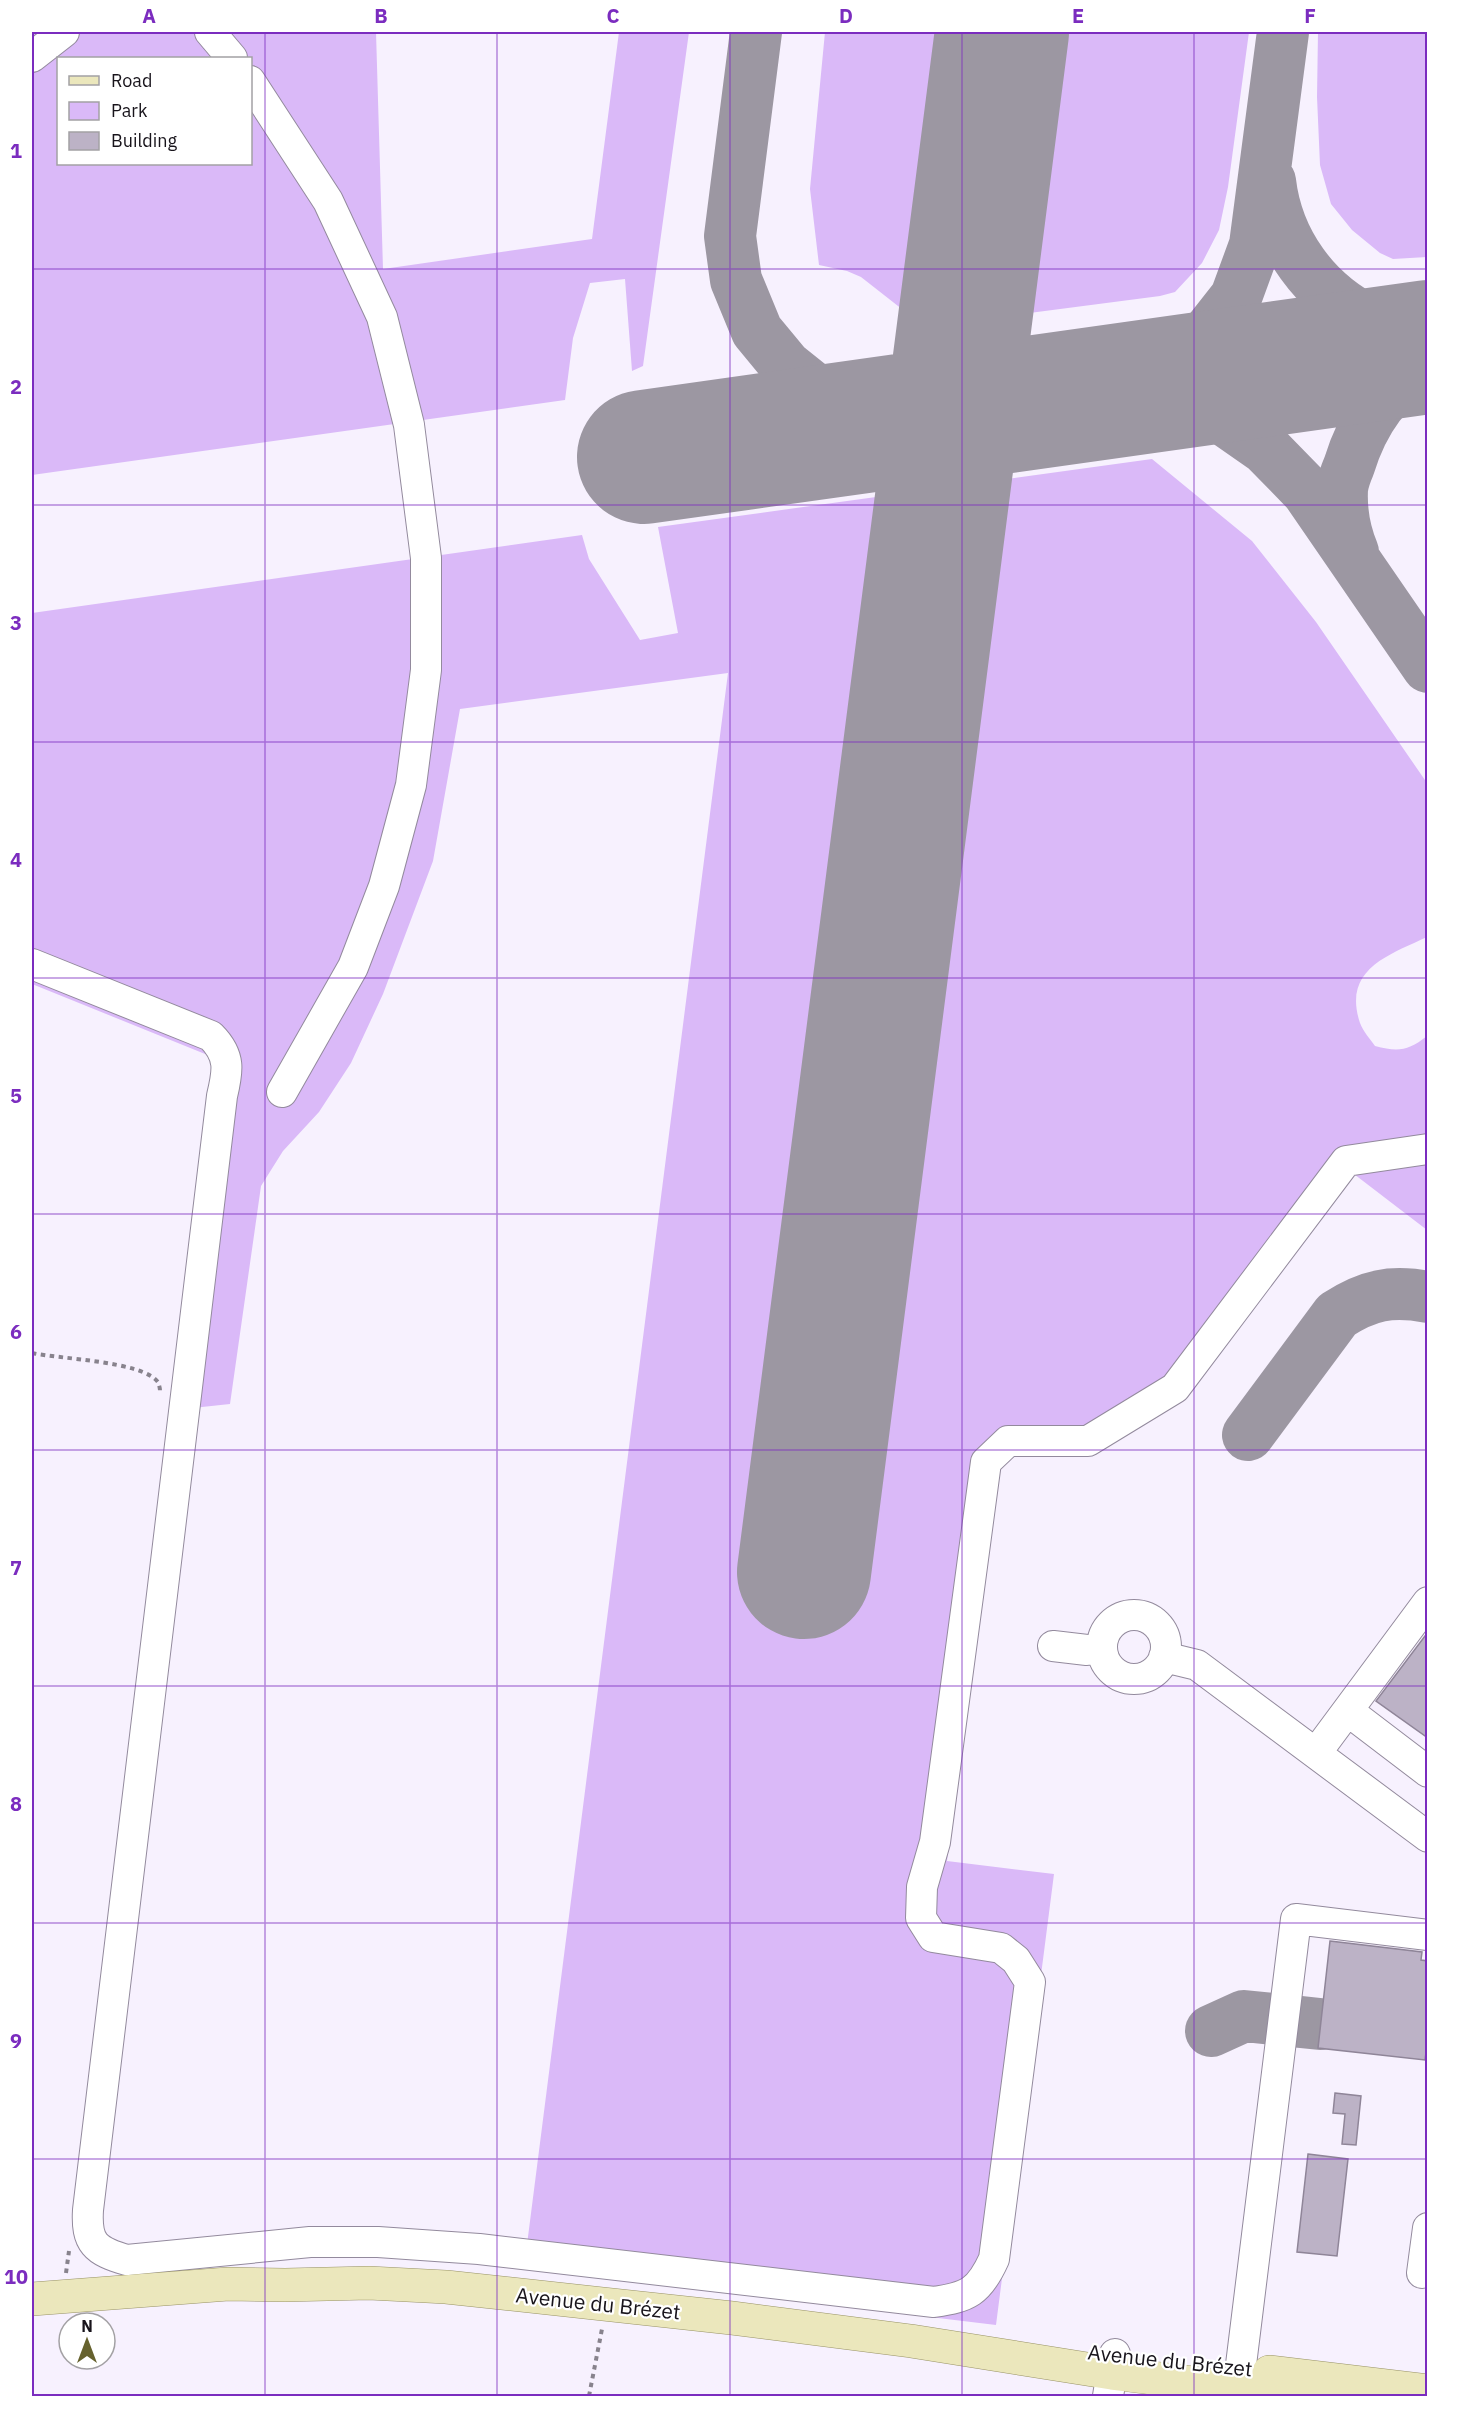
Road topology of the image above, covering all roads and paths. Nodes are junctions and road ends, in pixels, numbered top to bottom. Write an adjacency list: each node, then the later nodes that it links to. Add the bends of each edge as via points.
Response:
1 (64, 32): 3 (lane)
2 (210, 32): 4 (lane)
3 (32, 57)
4 (231, 57)
5 (252, 84): 7 (lane, via 328,201 382,317 409,425 426,558 426,670 411,785 387,875 353,967)
6 (32, 964): 8 (lane, via 211,1036 221,1046 229,1068 220,1108 88,2210 87,2229 96,2246 109,2255 127,2259 310,2242 378,2242 479,2249 934,2302 975,2290 994,2259 1030,1982 1016,1960 1001,1948 933,1937 921,1918 922,1887 935,1842 986,1462 1008,1441 1088,1441 1175,1388 1346,1161)
7 (282, 1092)
8 (1428, 1149)
9 (32, 1353): 10 (path, via 141,1371 158,1382)
10 (161, 1393)
11 (1428, 1602): 15 (lane)
12 (1053, 1646): 13 (lane)
13 (1102, 1648): 14 (lane, via 1109,1668 1126,1678 1147,1677); 14 (lane, via 1108,1628 1116,1621 1137,1616 1147,1618 1162,1632)
14 (1164, 1658): 16 (lane, via 1197,1665)
15 (1348, 1711): 16 (lane); 17 (lane)
16 (1316, 1753): 18 (lane)
17 (1428, 1772)
18 (1428, 1838)
19 (1428, 1935): 27 (lane, via 1296,1919)
20 (1428, 2228): 21 (lane)
21 (1422, 2273)
22 (285, 2286): 23 (main road, Avenue du Brézet, via 228,2284); 24 (main road, Avenue du Brézet, via 369,2283 446,2287); 25 (main road, Avenue du Brézet, via 230,2297)
23 (32, 2299)
24 (607, 2305): 26 (main road, Avenue du Brézet, via 911,2341); 29 (path)
25 (32, 2321)
26 (1111, 2374): 27 (main road, Avenue du Brézet)
27 (1239, 2378): 28 (main road, Avenue du Brézet); 30 (main road, Avenue du Brézet)
28 (1428, 2391)
29 (589, 2397)
30 (1299, 2397)

